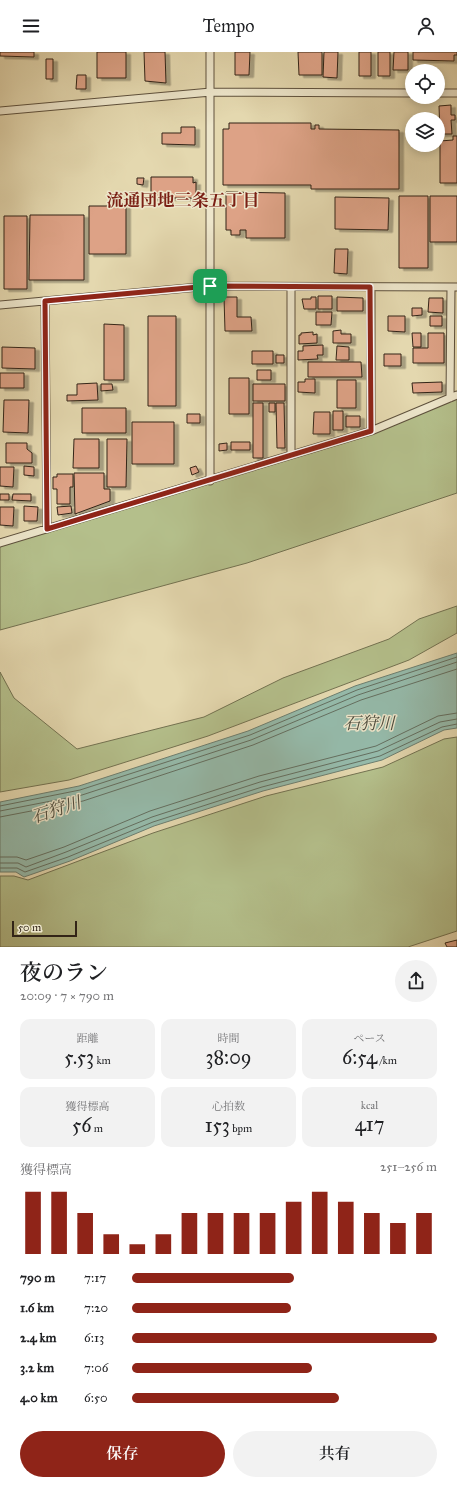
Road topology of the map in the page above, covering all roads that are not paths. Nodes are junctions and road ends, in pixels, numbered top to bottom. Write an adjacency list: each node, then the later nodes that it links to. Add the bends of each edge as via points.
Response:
1 (210, 52): 2 (street)
2 (211, 92): 3 (street); 6 (street); 7 (street)
3 (405, 93)
4 (445, 93): 5 (street)
5 (457, 93)
6 (0, 112)
7 (210, 286): 8 (street); 11 (street); 16 (street)
8 (290, 286): 9 (street); 15 (street)
9 (370, 287): 10 (street); 14 (street)
10 (454, 287): 13 (street)
11 (45, 301): 12 (street); 17 (street)
12 (0, 305)
13 (454, 396): 14 (street)
14 (371, 431): 15 (street)
15 (291, 455): 16 (street)
16 (210, 481): 17 (street)
17 (47, 529): 18 (street)
18 (0, 543)

